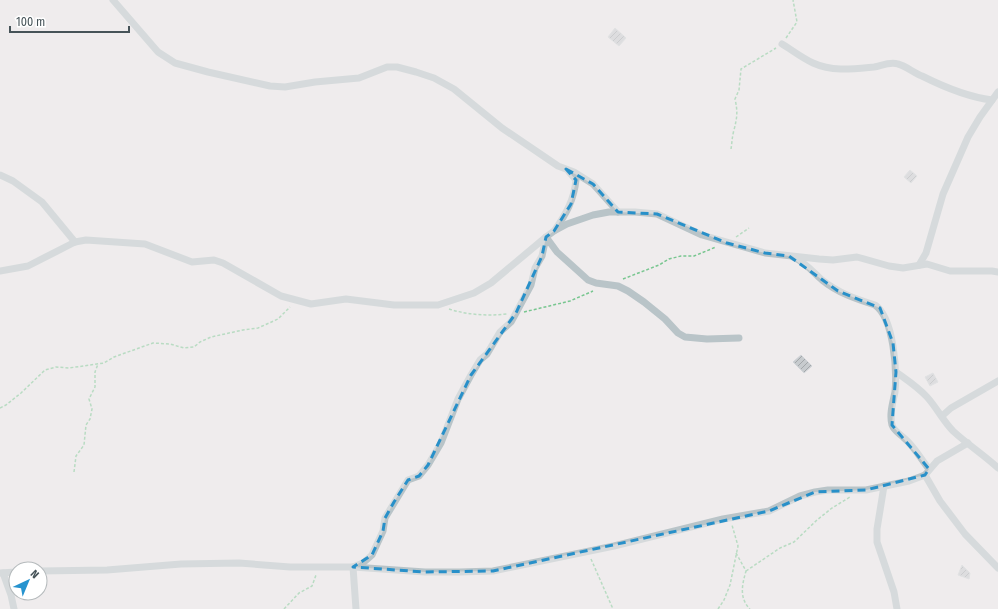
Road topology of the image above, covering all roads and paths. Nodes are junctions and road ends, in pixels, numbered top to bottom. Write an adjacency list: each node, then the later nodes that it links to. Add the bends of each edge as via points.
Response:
1 (113, 0): 7 (street, via 158,52 175,63 208,72 285,87 359,78 387,67 434,78 454,89 502,128)
2 (793, 0): 3 (path, via 797,22)
3 (782, 44): 5 (street, via 813,63 830,68 842,70 898,64 959,93); 6 (path, via 741,69 739,90 734,99 738,120)
4 (998, 92): 5 (street)
5 (992, 100): 14 (street, via 968,137 943,194 928,246)
6 (731, 149)
7 (566, 169): 9 (street, via 593,184); 10 (street, via 576,180 574,191 571,204)
8 (0, 176): 12 (street, via 13,181 42,202)
9 (618, 212): 10 (street, via 593,214); 13 (street, via 657,214 727,243 764,253)
10 (554, 231): 11 (street)
11 (546, 236): 17 (street, via 491,283 474,293 438,305 394,305 346,299 311,304); 18 (street, via 557,252 588,280 618,286 628,291 685,337); 34 (street, via 542,256 535,268 531,285 511,322 500,332 471,375 458,399 441,443 419,476 408,480 385,518 383,531 372,555)
12 (75, 242): 15 (street, via 28,266); 17 (street, via 86,240 145,244 192,262 214,260 281,296)
13 (789, 256): 14 (street, via 833,260 857,257 903,268); 20 (street, via 797,259 838,291 880,308 893,343)
14 (919, 265): 16 (street, via 927,264 950,271)
15 (0, 271)
16 (998, 272)
17 (300, 302): 19 (path, via 291,305 278,319 258,328 211,338 194,347 153,343)
18 (739, 338)
19 (98, 364): 22 (path, via 45,370 21,393); 26 (path, via 89,399 92,409 90,419 86,425 84,445 76,456)
20 (896, 372): 23 (street, via 919,387); 27 (street, via 892,425 905,438)
21 (998, 381): 23 (street, via 950,408)
22 (0, 408)
23 (942, 416): 24 (street, via 945,422)
24 (968, 443): 25 (street); 27 (street, via 937,461)
25 (998, 468)
26 (74, 472)
27 (927, 472): 28 (street, via 909,481); 35 (street, via 940,501 965,534)
28 (884, 486): 30 (street, via 866,490 815,492 800,496 769,511); 45 (street, via 877,542)
29 (851, 496): 37 (path, via 817,520 794,542 780,548)
30 (730, 518): 31 (street); 32 (path, via 738,546)
31 (588, 551): 34 (street, via 494,570 432,572); 42 (path)
32 (736, 553): 37 (path); 43 (path, via 730,586)
33 (324, 567): 34 (street); 36 (street, via 209,563 107,570); 40 (path, via 317,572 312,586 299,593)
34 (353, 567): 41 (street)
35 (998, 568)
36 (48, 571)
37 (746, 571): 44 (path, via 742,595)
38 (1, 573): 39 (street, via 12,595)
39 (14, 609)
40 (284, 609)
41 (356, 609)
42 (613, 609)
43 (718, 609)
44 (750, 609)
45 (897, 609)

